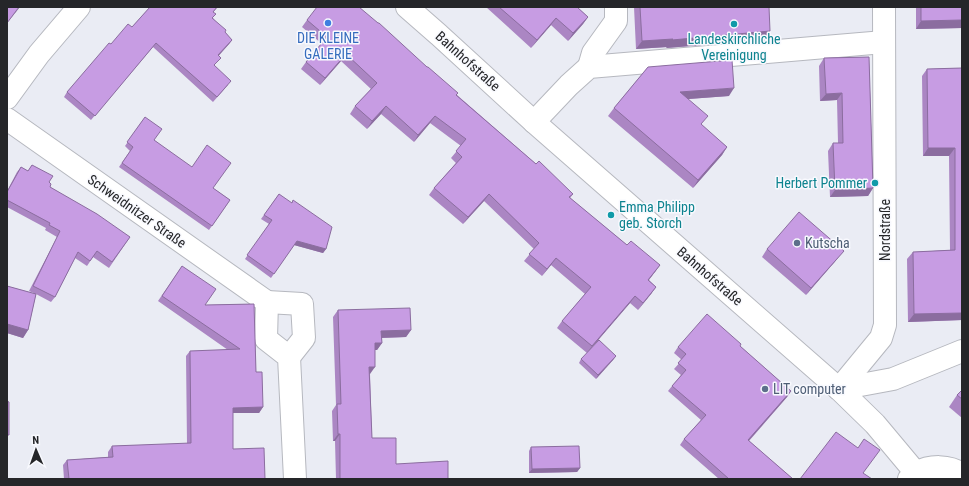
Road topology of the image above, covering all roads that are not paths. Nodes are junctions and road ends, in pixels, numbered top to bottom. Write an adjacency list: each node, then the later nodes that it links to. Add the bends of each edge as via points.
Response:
1 (79, 7): 7 (street, via 39,54)
2 (407, 7): 9 (street, Bahnhofstraße)
3 (616, 7): 6 (street, via 616,22 593,53)
4 (884, 7): 5 (street, Nordstraße)
5 (884, 42): 6 (street); 13 (street, Nordstraße, via 885,325 881,338)
6 (589, 67): 9 (street, via 569,84)
7 (7, 98)
8 (7, 119): 10 (street, Schweidnitzer Straße)
9 (534, 122): 13 (street, Bahnhofstraße)
10 (267, 302): 12 (street, via 266,339); 12 (street, via 302,304 304,338)
11 (962, 351): 13 (street, via 893,379)
12 (289, 358): 16 (street)
13 (839, 389): 15 (street, Bahnhofstraße, via 875,424)
14 (962, 474): 15 (street, via 944,468 930,468)
15 (912, 476)
16 (295, 479)

